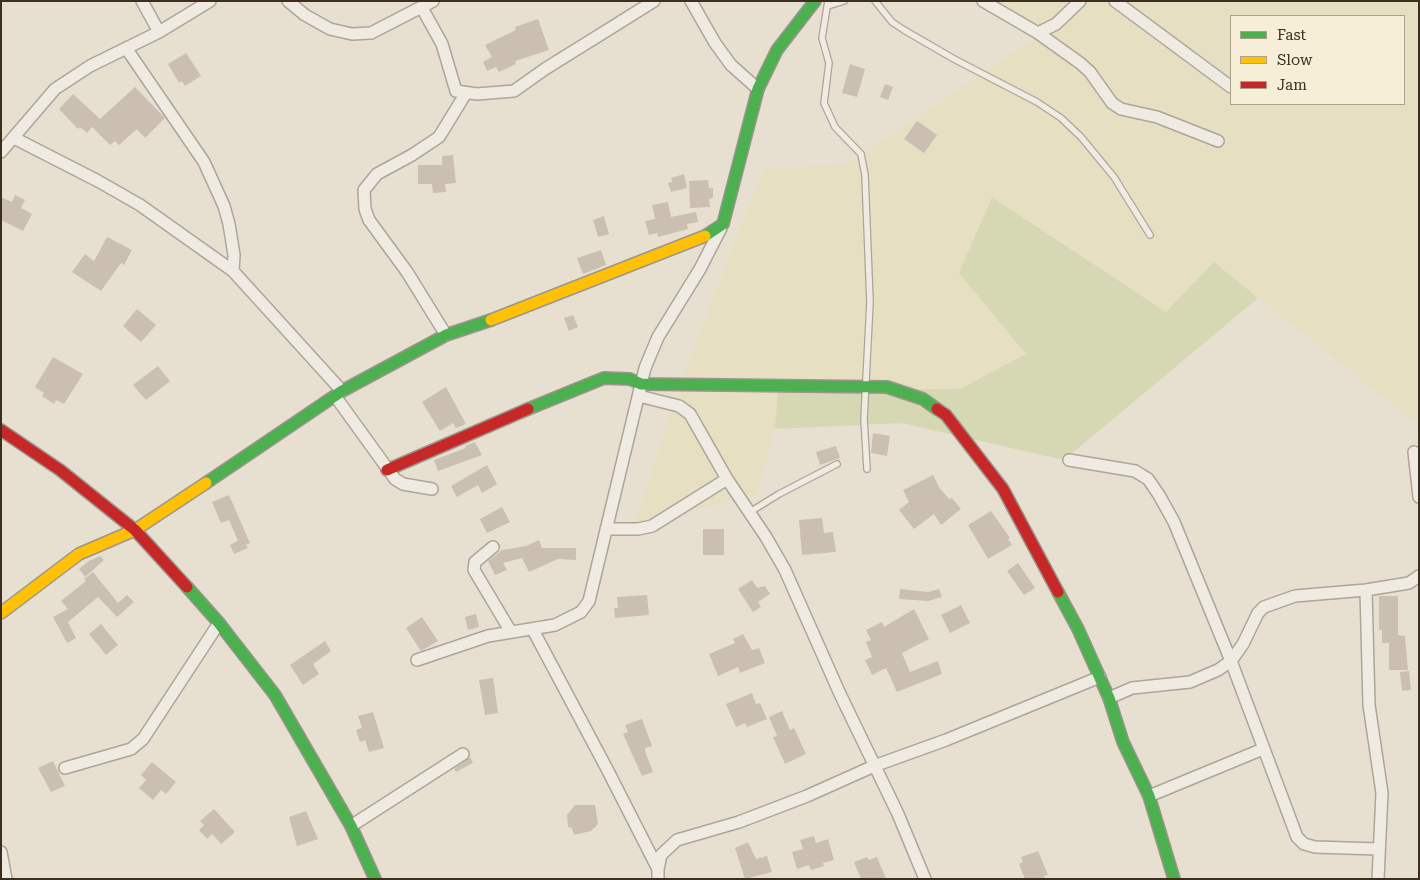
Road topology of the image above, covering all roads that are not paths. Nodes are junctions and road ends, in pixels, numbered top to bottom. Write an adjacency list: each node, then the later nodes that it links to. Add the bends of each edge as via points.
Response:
1 (142, 1): 15 (street)
2 (210, 1): 15 (street)
3 (288, 1): 14 (street, via 305,15 330,28 352,34 371,33)
4 (433, 1): 14 (street)
5 (654, 1): 20 (street, via 514,91)
6 (691, 1): 19 (street, via 714,43 731,65)
7 (815, 1): 19 (street, via 777,50)
8 (844, 1): 13 (lane)
9 (875, 1): 25 (lane, via 892,22 904,30 1061,118 1114,177)
10 (983, 1): 16 (street)
11 (1080, 1): 16 (street, via 1056,24)
12 (1115, 1): 18 (street)
13 (828, 3): 29 (lane, via 822,38 829,63 824,104 835,127 861,154 865,174 870,302)
14 (422, 8): 20 (street, via 442,44 453,86 456,91)
15 (159, 32): 17 (street)
16 (1038, 33): 22 (street, via 1090,72 1112,103 1122,109 1156,117)
17 (126, 48): 21 (street, via 90,66 56,89); 26 (street, via 204,162 230,224)
18 (1230, 86)
19 (758, 89): 24 (street)
20 (466, 93): 27 (street, via 439,137 377,174 364,190 369,220 407,272)
21 (14, 138): 23 (street); 26 (street, via 140,205)
22 (1218, 140)
23 (1, 152)
24 (723, 224): 27 (street, via 682,247 520,312); 28 (street, via 700,269 658,337)
25 (1150, 235)
26 (233, 271): 30 (street)
27 (446, 336): 30 (street)
28 (641, 384): 29 (street); 31 (street); 37 (street, via 617,377 589,383)
29 (865, 386): 36 (lane); 53 (street, via 887,387 923,399 946,415 960,432 1003,489)
30 (338, 394): 37 (street); 43 (street)
31 (639, 396): 38 (street, via 685,409); 42 (street)
32 (2, 433): 43 (street, via 60,470)
33 (1414, 452): 40 (street)
34 (1069, 460): 52 (street, via 1135,471 1148,479 1174,522)
35 (837, 464): 41 (lane)
36 (867, 469)
37 (387, 470): 39 (street, via 399,483)
38 (727, 479): 41 (street); 42 (street, via 652,526)
39 (432, 489)
40 (1419, 497)
41 (750, 512): 57 (street, via 785,570)
42 (606, 529): 49 (street, via 589,601 581,612 555,625)
43 (135, 530): 47 (street, via 79,554); 48 (street)
44 (494, 547): 50 (street, via 475,562 474,570)
45 (1419, 576): 46 (street, via 1409,583)
46 (1366, 590): 52 (street, via 1306,593 1264,607); 61 (street, via 1369,705 1382,793)
47 (1, 613)
48 (219, 623): 58 (street, via 143,739 131,749); 60 (street, via 275,695)
49 (533, 630): 50 (street); 63 (street)
50 (512, 632): 51 (street, via 473,640)
51 (417, 660)
52 (1231, 661): 54 (street, via 1190,682 1132,688); 55 (street)
53 (1100, 677): 54 (street); 57 (street)
54 (1109, 698): 59 (street, via 1124,742)
55 (1263, 749): 59 (street); 61 (street, via 1292,827 1304,844 1338,849)
56 (463, 754): 60 (street)
57 (874, 766): 63 (street, via 739,822 677,840 662,855); 66 (street)
58 (65, 768)
59 (1149, 796): 67 (street)
60 (351, 826): 65 (street)
61 (1378, 849): 68 (street)
62 (1, 852): 64 (street)
63 (658, 874)
64 (6, 879)
65 (375, 879)
66 (925, 879)
67 (1174, 879)
68 (1378, 879)

